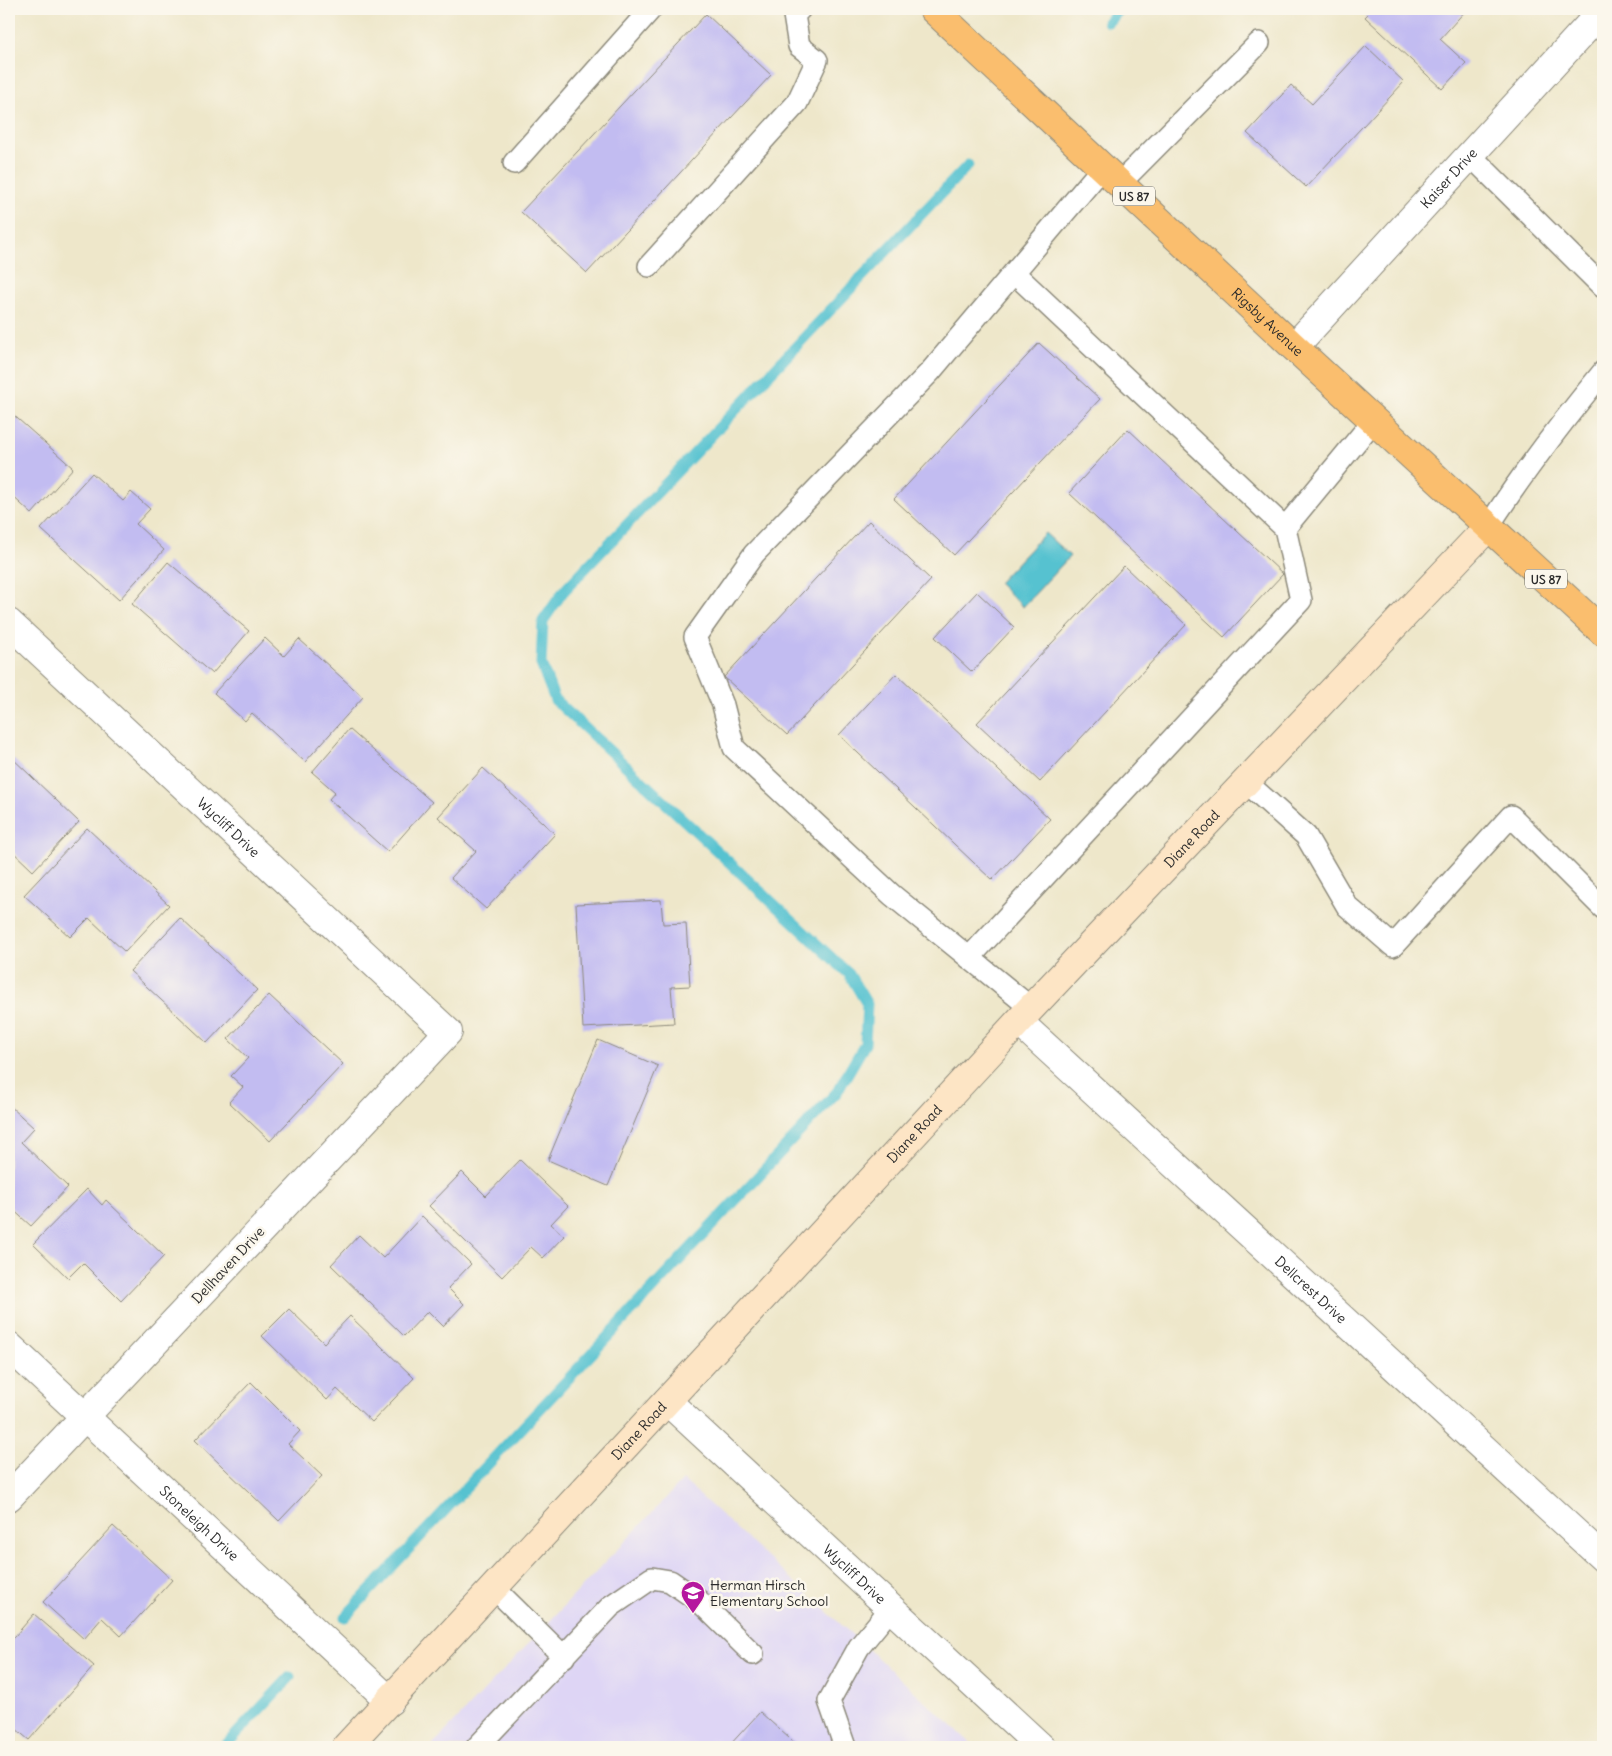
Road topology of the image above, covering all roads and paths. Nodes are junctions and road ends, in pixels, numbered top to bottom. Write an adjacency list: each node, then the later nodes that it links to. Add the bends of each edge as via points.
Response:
1 (651, 9): 7 (lane)
2 (800, 9): 9 (lane, via 794,15 799,46 816,60 797,103)
3 (933, 9): 8 (main road, Rigsby Avenue / US 87)
4 (1603, 10): 6 (street, Kaiser Drive)
5 (1259, 43): 8 (lane)
6 (1470, 155): 11 (lane); 12 (street, Kaiser Drive)
7 (514, 163)
8 (1112, 175): 10 (lane); 12 (main road, Rigsby Avenue / US 87)
9 (649, 266)
10 (1014, 272): 16 (lane); 21 (lane, via 930,372 754,554 695,636 722,705 734,748 892,895)
11 (1603, 287)
12 (1294, 347): 14 (main road, Rigsby Avenue / US 87)
13 (1603, 372): 15 (lane, via 1552,434)
14 (1374, 420): 15 (main road, Rigsby Avenue / US 87); 16 (lane)
15 (1488, 526): 18 (main road, Rigsby Avenue / US 87); 19 (street, Diane Road)
16 (1285, 528): 21 (lane, via 1302,600)
17 (9, 623): 23 (street, Wycliff Drive)
18 (1603, 632)
19 (1246, 782): 20 (lane, via 1306,836 1348,906 1393,946 1511,816); 22 (street, Diane Road)
20 (1603, 908)
21 (969, 958): 22 (lane)
22 (1025, 1015): 25 (street, Diane Road); 28 (street, Dellcrest Drive)
23 (448, 1032): 26 (street, Dellhaven Drive)
24 (9, 1346): 26 (street, Stoneleigh Drive)
25 (667, 1401): 29 (street, Diane Road); 30 (street, Wycliff Drive)
26 (84, 1417): 27 (street, Dellhaven Drive); 33 (street, Stoneleigh Drive)
27 (9, 1497)
28 (1603, 1558)
29 (494, 1588): 32 (lane); 33 (street, Diane Road)
30 (891, 1608): 36 (lane, via 859,1646 829,1701); 37 (street, Wycliff Drive)
31 (753, 1654): 32 (lane, via 699,1601 670,1581 652,1578 610,1606)
32 (564, 1657): 35 (lane)
33 (390, 1701): 34 (street, Diane Road)
34 (346, 1747)
35 (477, 1747)
36 (845, 1747)
37 (1041, 1747)

